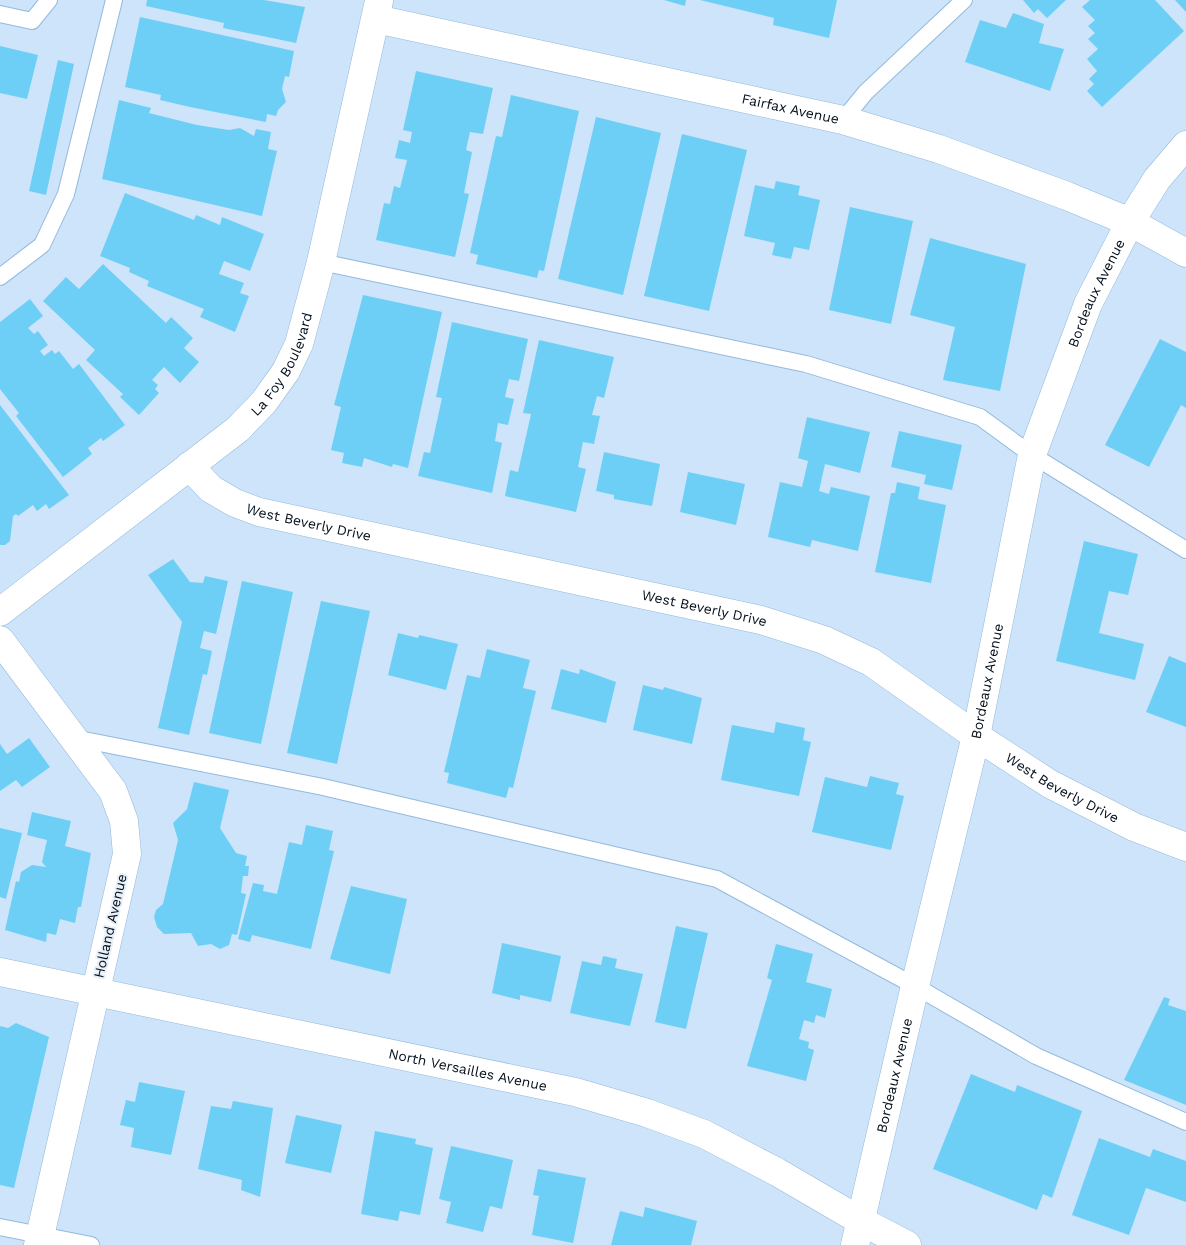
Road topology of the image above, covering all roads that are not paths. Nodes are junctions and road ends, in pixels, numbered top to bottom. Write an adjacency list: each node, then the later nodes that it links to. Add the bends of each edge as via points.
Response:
1 (49, 0): 5 (lane, via 32,21)
2 (114, 0): 11 (lane, via 66,194 42,245)
3 (964, 0): 6 (lane, via 866,92)
4 (378, 9): 6 (street, Fairfax Avenue); 10 (street, La Foy Boulevard)
5 (0, 14)
6 (843, 120): 8 (street, Fairfax Avenue, via 939,149)
7 (1186, 145): 8 (street, Bordeaux Avenue, via 1157,179)
8 (1130, 222): 9 (street, Fairfax Avenue); 12 (street, Bordeaux Avenue, via 1088,304)
9 (1186, 253)
10 (321, 262): 12 (lane, via 806,364 980,417); 13 (street, La Foy Boulevard, via 299,344 286,371 264,402 238,429)
11 (0, 277)
12 (1032, 455): 14 (lane); 17 (street, Bordeaux Avenue)
13 (189, 466): 15 (street, La Foy Boulevard); 17 (street, West Beverly Drive, via 211,489 259,512 760,620 824,640 871,662)
14 (1186, 550)
15 (0, 612)
16 (0, 640): 18 (street, Holland Avenue)
17 (976, 736): 19 (street, West Beverly Drive, via 1050,784 1134,827); 21 (street, Bordeaux Avenue)
18 (74, 738): 21 (lane, via 323,787 717,879); 22 (street, Holland Avenue, via 113,791 124,821 127,854)
19 (1186, 847)
20 (0, 972): 22 (street, North Versailles Avenue)
21 (915, 986): 23 (lane, via 1036,1056); 25 (street, Bordeaux Avenue)
22 (95, 992): 25 (street, North Versailles Avenue, via 574,1092 647,1113 704,1134 778,1172); 26 (street, Holland Avenue)
23 (1186, 1122)
24 (0, 1227): 26 (lane)
25 (858, 1233): 28 (street, North Versailles Avenue)
26 (39, 1240): 27 (lane)
27 (91, 1245)
28 (907, 1245)

